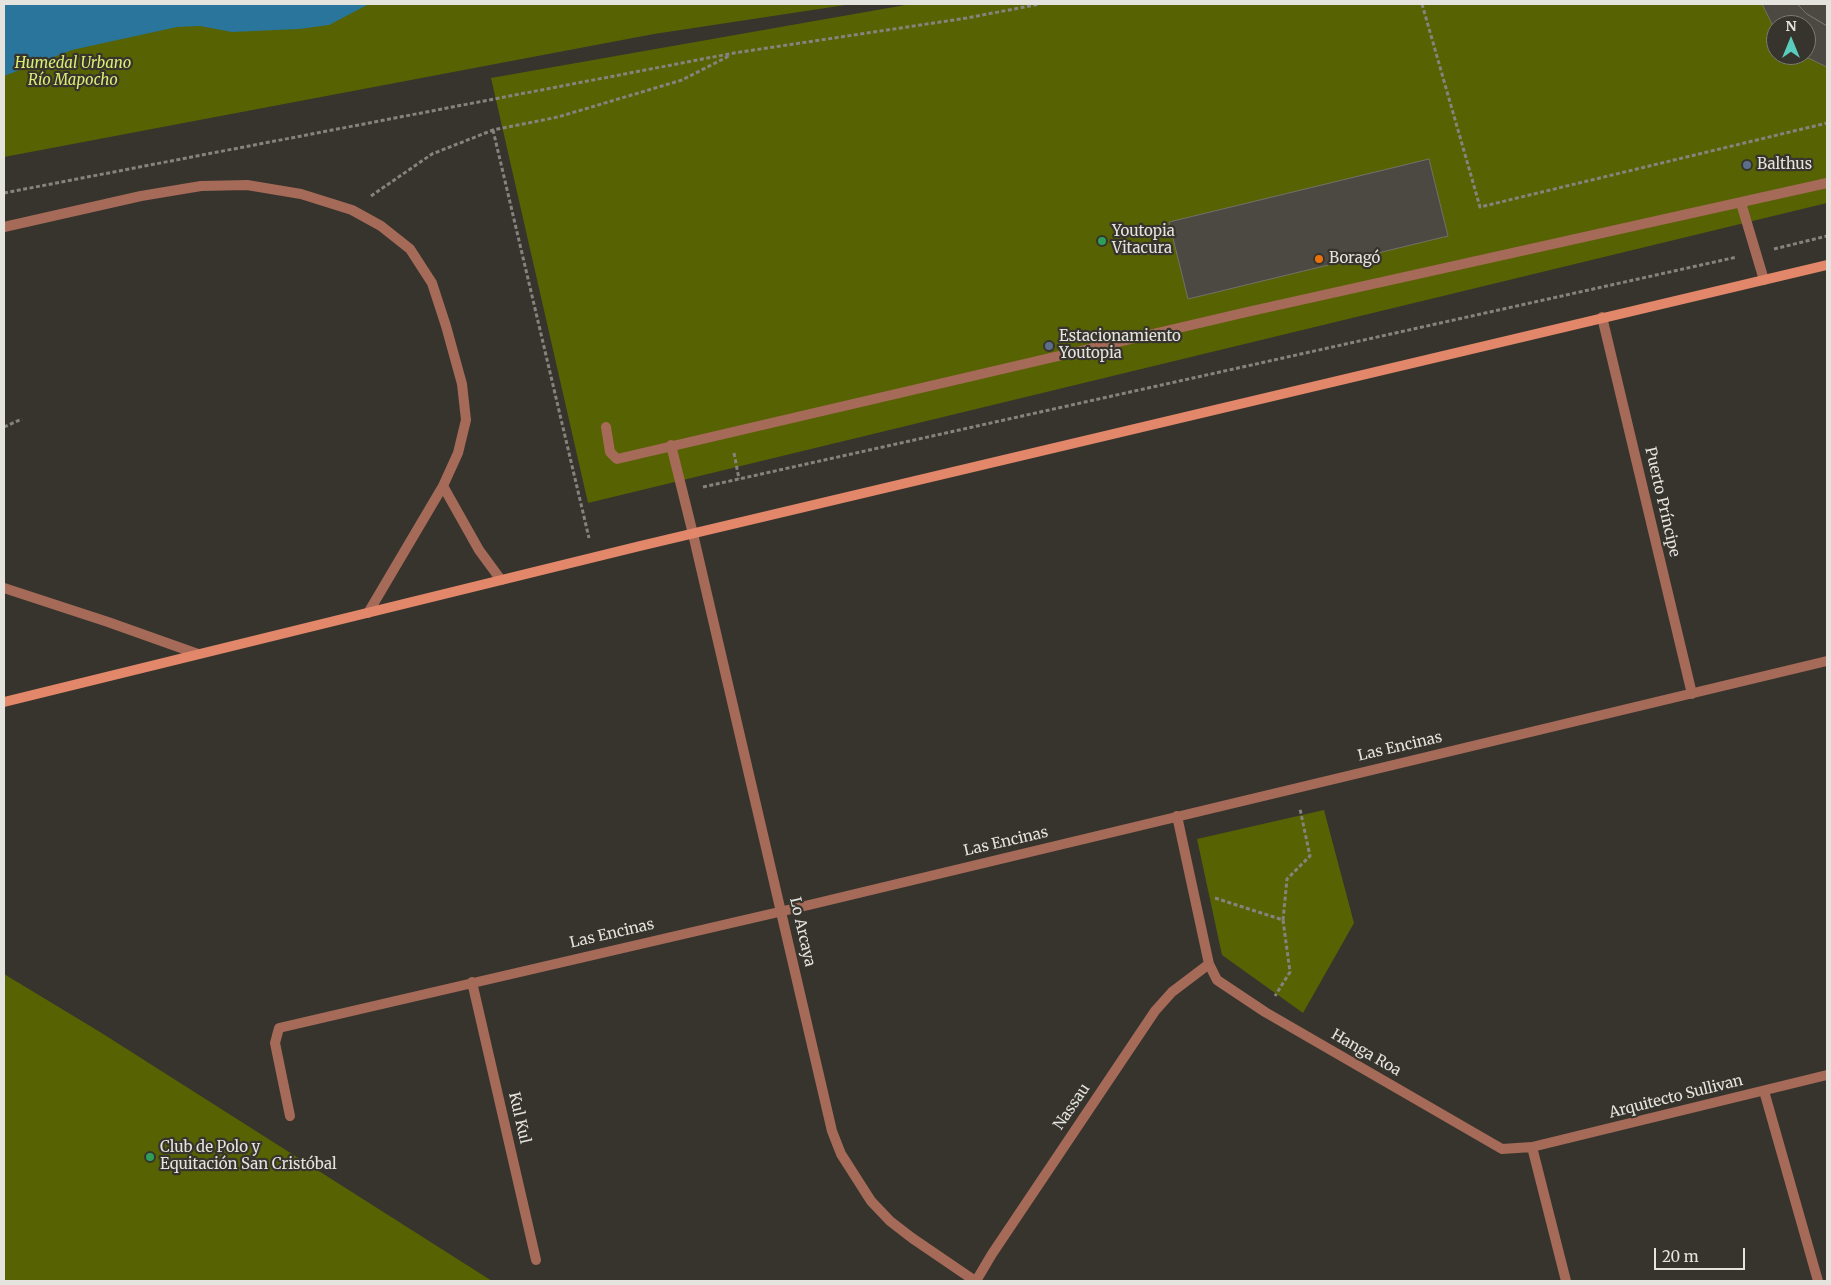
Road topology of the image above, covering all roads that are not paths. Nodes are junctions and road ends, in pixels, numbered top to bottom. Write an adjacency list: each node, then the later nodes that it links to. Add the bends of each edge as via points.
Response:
1 (1827, 183): 2 (street)
2 (1741, 203): 5 (street); 8 (street, via 1238,314)
3 (4, 227): 9 (street, via 141,196 201,186 247,185 301,194 352,210 381,226 410,248 432,284 462,384 466,420 458,453)
4 (1827, 265): 5 (main road)
5 (1764, 280): 6 (main road)
6 (1602, 317): 10 (main road); 16 (street, Puerto Príncipe)
7 (606, 427): 8 (street, via 610,452 617,459)
8 (671, 445): 10 (street, Lo Arcaya)
9 (443, 486): 11 (street, via 474,542); 13 (street)
10 (693, 534): 11 (main road); 19 (street, Lo Arcaya)
11 (501, 580): 13 (main road)
12 (4, 588): 14 (street)
13 (368, 613): 14 (main road)
14 (198, 654): 17 (main road)
15 (1827, 661): 16 (street, Las Encinas)
16 (1692, 694): 18 (street, Las Encinas)
17 (4, 702)
18 (1177, 816): 19 (street, Las Encinas); 20 (street, Hanga Roa)
19 (781, 910): 21 (street, Las Encinas); 27 (street, Lo Arcaya, via 826,1106 841,1154 871,1201 890,1221)
20 (1209, 964): 25 (street, Hanga Roa, via 1217,980 1265,1012 1502,1149); 27 (street, Nassau, via 1172,992 1155,1011)
21 (472, 982): 24 (street, Las Encinas, via 279,1028 275,1044); 26 (street, Kul Kul)
22 (1827, 1075): 23 (street, Arquitecto Sullivan)
23 (1764, 1091): 25 (street, Arquitecto Sullivan); 29 (street)
24 (290, 1116)
25 (1532, 1147): 28 (street)
26 (536, 1260)
27 (975, 1281)
28 (1566, 1281)
29 (1818, 1281)

